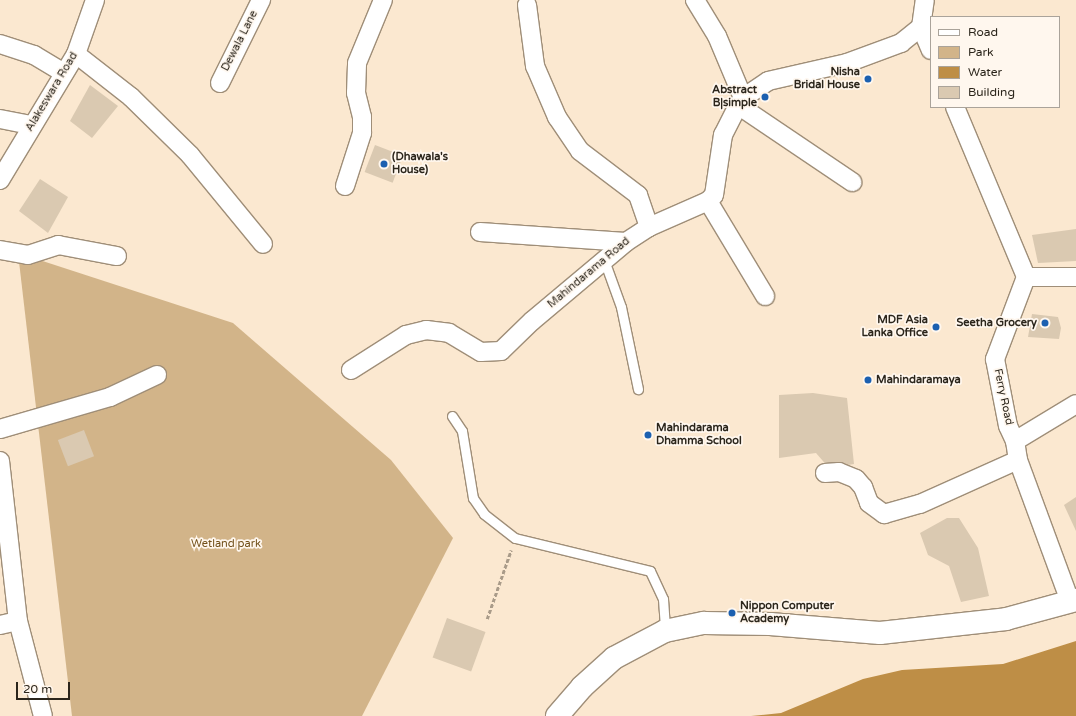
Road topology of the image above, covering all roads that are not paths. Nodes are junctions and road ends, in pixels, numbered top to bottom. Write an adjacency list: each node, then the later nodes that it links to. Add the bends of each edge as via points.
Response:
1 (95, 0): 10 (street, Alakeswara Road)
2 (261, 0): 12 (street, Dewala Lane)
3 (383, 0): 19 (street, via 357,63 356,93 362,117 362,133)
4 (695, 0): 13 (street, via 717,36)
5 (925, 0): 7 (street)
6 (527, 5): 21 (street, via 535,66 557,117 580,151 638,195)
7 (921, 27): 9 (street); 13 (street, via 901,43 847,63 768,81)
8 (0, 44): 11 (street, via 34,55)
9 (930, 48)
10 (76, 54): 11 (street, Alakeswara Road); 24 (street, via 131,97 190,155)
11 (64, 73): 16 (street, Alakeswara Road)
12 (220, 83)
13 (740, 102): 18 (street); 20 (street, via 724,135 714,195)
14 (955, 108): 28 (street)
15 (0, 119): 16 (street)
16 (32, 125): 17 (street, Alakeswara Road)
17 (0, 180)
18 (852, 182)
19 (345, 186)
20 (708, 201): 21 (street, Mahindarama Road); 30 (street)
21 (649, 228): 23 (street, Mahindarama Road)
22 (480, 232): 23 (street)
23 (626, 242): 27 (street, Mahindarama Road)
24 (263, 244)
25 (0, 250): 26 (street, via 28,255 58,245)
26 (117, 256)
27 (604, 260): 31 (street, Mahindarama Road, via 501,350 481,352 449,333 426,330 406,335); 33 (lane, via 621,307)
28 (1026, 277): 29 (street); 37 (street, Ferry Road, via 995,359 1008,426)
29 (1076, 277)
30 (765, 296)
31 (351, 370)
32 (157, 375): 36 (street, via 110,397)
33 (638, 389)
34 (1076, 404): 37 (street)
35 (452, 416): 46 (lane, via 462,431 473,498 484,514 515,538 650,571 663,599)
36 (0, 428)
37 (1015, 441): 38 (street, Ferry Road)
38 (1018, 460): 40 (street, via 920,504 884,514 869,502 863,487 856,479 839,472); 43 (street, Ferry Road)
39 (0, 461): 41 (street)
40 (825, 473)
41 (1, 479): 42 (street)
42 (4, 528): 44 (street)
43 (1073, 601): 46 (street, via 1006,619 894,632 704,623)
44 (18, 621): 45 (street); 47 (street)
45 (0, 625)
46 (665, 631): 48 (street, via 614,658 582,687)
47 (43, 716)
48 (557, 716)

